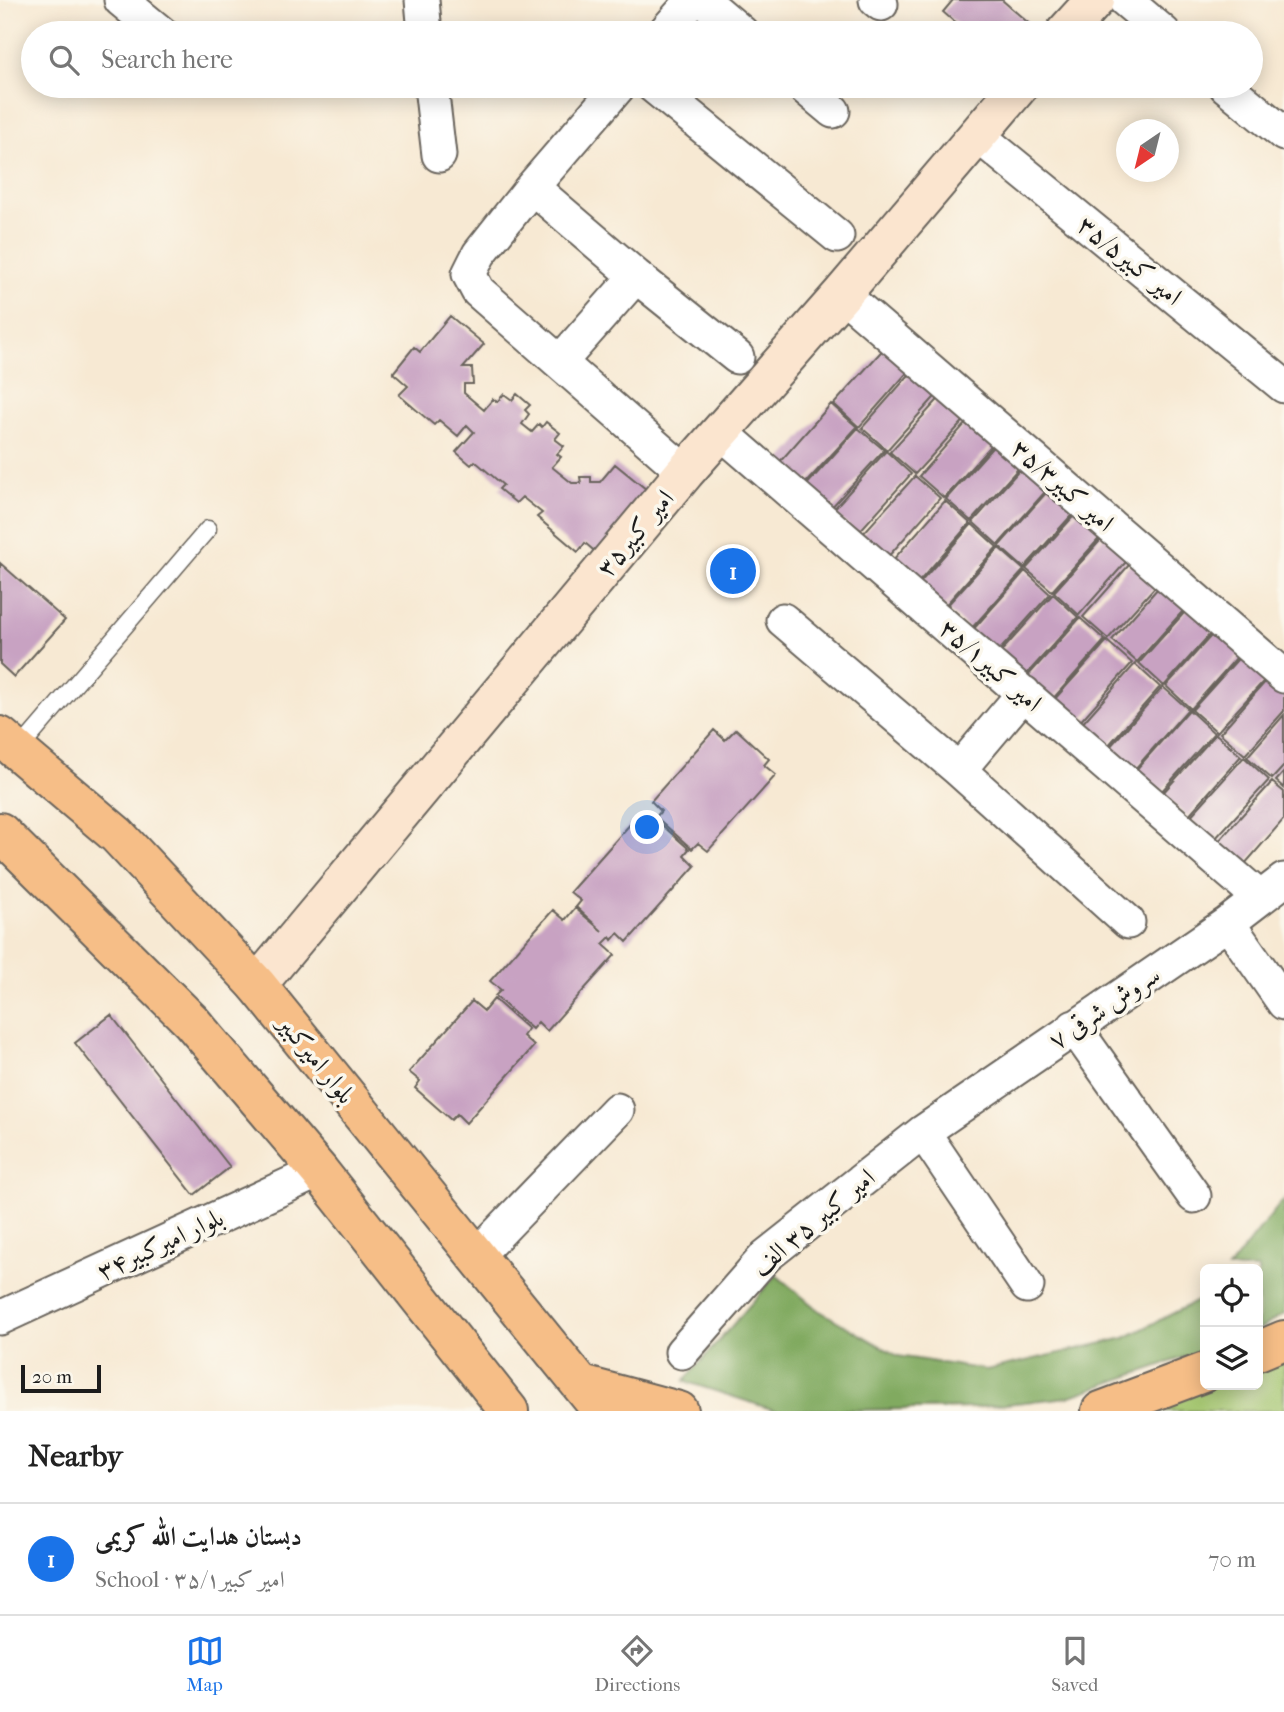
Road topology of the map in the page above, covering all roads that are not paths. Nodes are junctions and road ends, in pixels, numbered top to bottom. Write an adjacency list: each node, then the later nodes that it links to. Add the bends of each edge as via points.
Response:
1 (422, 0): 6 (street)
2 (693, 0): 7 (street)
3 (703, 0): 8 (street)
4 (1095, 0): 9 (street)
5 (1125, 0): 10 (street)
6 (424, 21)
7 (675, 21)
8 (728, 21)
9 (1077, 21)
10 (1150, 21)
11 (432, 98): 20 (street)
12 (609, 98): 21 (street)
13 (668, 98): 22 (street)
14 (817, 98): 17 (street)
15 (1008, 98): 18 (street, امیر کبیر۳۵)
16 (1240, 98): 19 (street)
17 (833, 111)
18 (976, 134): 24 (street, امیر کبیر۳۵); 27 (street, امیر کبیر۳۵/۵)
19 (1284, 134)
20 (439, 155)
21 (532, 187): 23 (street); 26 (street, via 469,274 478,291)
22 (837, 236)
23 (636, 276): 25 (street); 26 (street)
24 (842, 294): 28 (street, امیر کبیر۳۵); 32 (street, امیر کبیر۳۵/۳)
25 (737, 357)
26 (560, 362): 29 (street)
27 (1284, 386)
28 (722, 433): 29 (street, امیر کبیر۳۵); 33 (street, امیر کبیر۳۵/۱)
29 (685, 472): 40 (street, امیر کبیر۳۵)
30 (208, 529): 34 (lane)
31 (783, 620): 35 (street)
32 (1284, 676)
33 (1024, 693): 35 (street); 37 (street, امیر کبیر۳۵/۱)
34 (9, 744): 40 (main road, بلوار امیرکبیر, via 117,835)
35 (959, 770): 38 (street)
36 (0, 832): 45 (main road, via 191,1021)
37 (1272, 889): 39 (street, سروش شرقی ۷)
38 (1128, 922)
39 (1228, 923): 41 (street); 42 (street, سروش شرقی ۷)
40 (257, 985): 47 (main road, بلوار امیرکبیر)
41 (1284, 1003)
42 (1074, 1027): 44 (street, سروش شرقی ۷); 46 (street)
43 (617, 1110): 47 (street)
44 (923, 1132): 48 (street); 52 (street, امیر کبیر ۳۵ الف, via 766,1256)
45 (319, 1171): 49 (street, بلوار امیرکبیر۳۴); 55 (main road)
46 (1195, 1196)
47 (477, 1255): 54 (main road, بلوار امیرکبیر)
48 (1027, 1286)
49 (0, 1318)
50 (1284, 1340): 51 (main road)
51 (1263, 1348)
52 (682, 1352)
53 (1200, 1374): 57 (main road)
54 (592, 1398): 56 (main road)
55 (509, 1411)
56 (680, 1411)
57 (1101, 1411)

